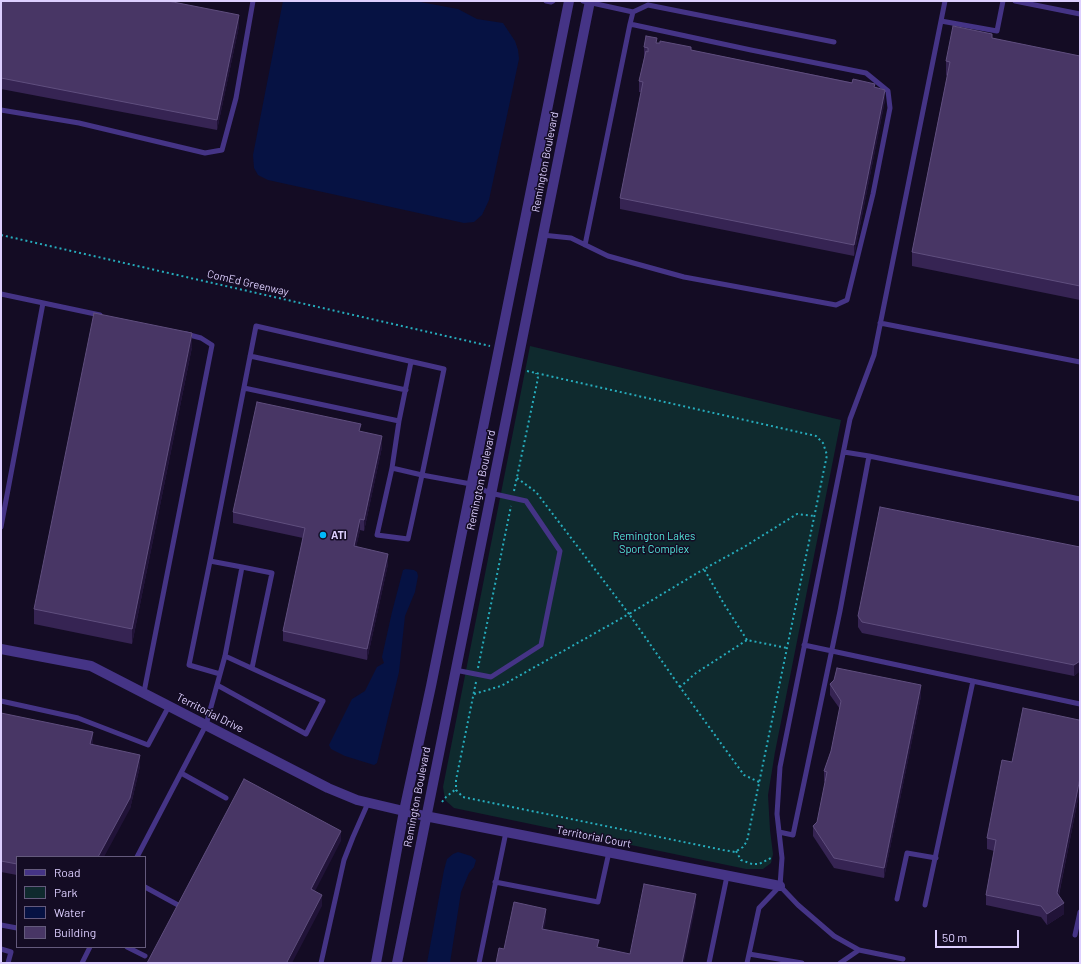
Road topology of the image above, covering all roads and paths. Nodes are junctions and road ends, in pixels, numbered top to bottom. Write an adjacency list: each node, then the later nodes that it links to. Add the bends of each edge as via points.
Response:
1 (253, 1): 15 (lane, via 236,98 222,150 205,153 79,123)
2 (546, 1): 3 (lane)
3 (553, 1)
4 (569, 1): 38 (street, Remington Boulevard)
5 (587, 1): 10 (lane); 17 (street, Remington Boulevard)
6 (945, 1): 12 (lane)
7 (1003, 1): 12 (lane, via 997,31)
8 (1016, 1): 11 (lane)
9 (646, 3): 10 (lane); 14 (lane)
10 (633, 12): 13 (lane)
11 (1080, 14)
12 (941, 20): 22 (lane)
13 (630, 24): 18 (lane); 18 (lane, via 866,73 888,91 890,108 874,194 847,300 836,305 684,277 608,256)
14 (834, 42)
15 (1, 110)
16 (1, 235): 24 (path, ComEd Greenway)
17 (542, 235): 18 (lane, via 571,238); 39 (street, Remington Boulevard)
18 (585, 245)
19 (1, 294): 20 (lane)
20 (43, 303): 21 (lane); 43 (lane)
21 (104, 315)
22 (880, 323): 27 (lane); 33 (lane, via 874,355 850,419)
23 (179, 332): 61 (lane, via 202,338 212,345)
24 (492, 346)
25 (250, 356): 26 (lane, via 256,326); 30 (lane); 31 (lane)
26 (411, 362): 31 (lane); 36 (lane, via 444,369)
27 (1080, 362)
28 (523, 370): 29 (path)
29 (536, 374): 37 (path, via 538,378); 42 (path, via 816,436 824,443 827,454)
30 (244, 388): 32 (lane); 44 (lane)
31 (406, 390): 32 (lane)
32 (399, 421): 35 (lane)
33 (844, 452): 34 (lane); 49 (lane)
34 (869, 456): 41 (lane); 52 (lane)
35 (392, 468): 36 (lane); 36 (lane, via 377,535 408,539)
36 (422, 475): 38 (lane)
37 (517, 478): 40 (path); 47 (path, via 536,492)
38 (472, 484): 39 (lane); 73 (street, Remington Boulevard)
39 (490, 493): 40 (lane); 55 (street, Remington Boulevard)
40 (513, 498): 57 (path); 57 (lane, via 526,501 560,551 559,559 541,645 491,677)
41 (1080, 499)
42 (814, 516): 46 (path, via 797,514); 50 (path)
43 (1, 527)
44 (210, 561): 45 (lane); 56 (lane, via 189,665)
45 (242, 567): 53 (lane); 54 (lane, via 272,573)
46 (704, 569): 47 (path); 48 (path)
47 (629, 614): 60 (path); 62 (path, via 501,686)
48 (747, 640): 50 (path); 60 (path, via 696,673)
49 (804, 645): 52 (lane); 76 (lane, via 780,767 777,814)
50 (787, 648): 68 (path)
51 (1, 649): 61 (street, Territorial Drive, via 91,666)
52 (832, 651): 58 (lane); 76 (lane, via 793,835)
53 (225, 656): 54 (lane); 56 (lane)
54 (252, 668): 59 (lane, via 323,701 306,734)
55 (455, 670): 57 (lane); 74 (street, Remington Boulevard)
56 (220, 674): 59 (lane)
57 (477, 674): 62 (path)
58 (973, 681): 64 (lane); 81 (lane)
59 (217, 685): 66 (lane)
60 (680, 687): 68 (path, via 744,775)
61 (144, 692): 65 (street, Territorial Drive)
62 (474, 694): 69 (path)
63 (1, 701): 65 (lane, via 78,718 148,745)
64 (1080, 704)
65 (169, 706): 66 (street, Territorial Drive)
66 (206, 725): 67 (lane); 72 (street, Territorial Drive, via 328,788)
67 (181, 773): 70 (lane); 79 (lane)
68 (759, 782): 77 (path, via 746,841 743,847)
69 (456, 789): 71 (path); 77 (path, via 463,797)
70 (226, 798)
71 (442, 802)
72 (368, 803): 73 (street, Territorial Drive); 102 (lane, via 344,860)
73 (404, 811): 74 (street, Territorial Court); 103 (street, Remington Boulevard)
74 (425, 816): 75 (street, Territorial Court); 104 (street, Remington Boulevard)
75 (506, 832): 78 (street, Territorial Court); 83 (lane)
76 (779, 832): 84 (lane, via 782,858)
77 (736, 851): 80 (path, via 741,860 752,864 759,864)
78 (609, 852): 82 (street, Territorial Court); 83 (lane, via 598,902)
79 (138, 856)
80 (773, 857)
81 (936, 858): 86 (lane, via 907,853); 88 (lane)
82 (727, 876): 84 (street, Territorial Court); 106 (lane)
83 (495, 882): 105 (lane)
84 (780, 886): 96 (lane, via 834,936); 97 (lane, via 759,908)
85 (146, 888): 87 (lane)
86 (897, 899)
87 (178, 905)
88 (926, 905)
89 (1080, 912): 92 (lane)
90 (1, 925): 91 (lane)
91 (16, 928)
92 (1075, 935)
93 (90, 948): 101 (lane)
94 (129, 948): 98 (lane)
95 (1, 949): 100 (lane, via 11,952)
96 (859, 950): 99 (lane); 109 (lane)
97 (749, 954): 107 (lane); 108 (lane)
98 (145, 956)
99 (903, 959)
100 (8, 963)
101 (82, 963)
102 (321, 963)
103 (376, 963)
104 (397, 963)
105 (478, 963)
106 (710, 963)
107 (747, 963)
108 (802, 963)
109 (840, 963)

